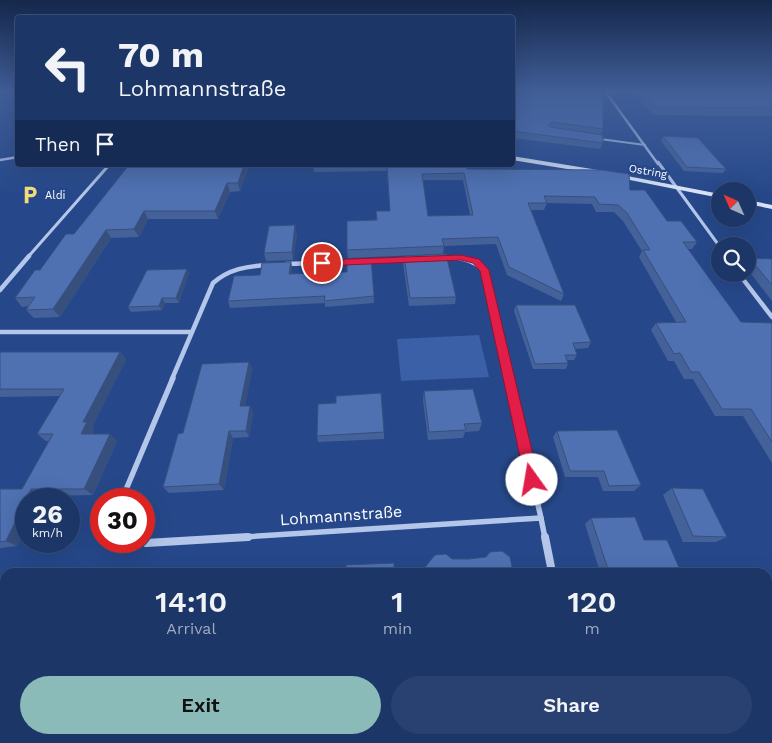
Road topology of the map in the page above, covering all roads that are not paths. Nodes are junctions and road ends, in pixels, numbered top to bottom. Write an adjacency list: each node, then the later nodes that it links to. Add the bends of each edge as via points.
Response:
1 (631, 126): 3 (street)
2 (597, 138): 3 (lane)
3 (645, 145): 10 (street)
4 (15, 158): 6 (street)
5 (515, 158): 8 (street)
6 (0, 160)
7 (107, 167): 20 (street)
8 (602, 173)
9 (611, 175): 10 (street, Ostring)
10 (675, 186): 11 (street, Ostring); 14 (street)
11 (711, 194)
12 (756, 204): 13 (street)
13 (772, 207)
14 (713, 237)
15 (431, 258): 25 (street, via 461,257 476,261 485,270)
16 (421, 259): 17 (street)
17 (283, 264)
18 (273, 265): 23 (street, via 244,266 223,273 213,283)
19 (746, 282): 21 (street)
20 (0, 290)
21 (772, 317)
22 (0, 332): 23 (street)
23 (191, 332): 24 (street)
24 (127, 488)
25 (541, 518): 26 (street, Lohmannstraße); 27 (street)
26 (155, 542)
27 (551, 568)

